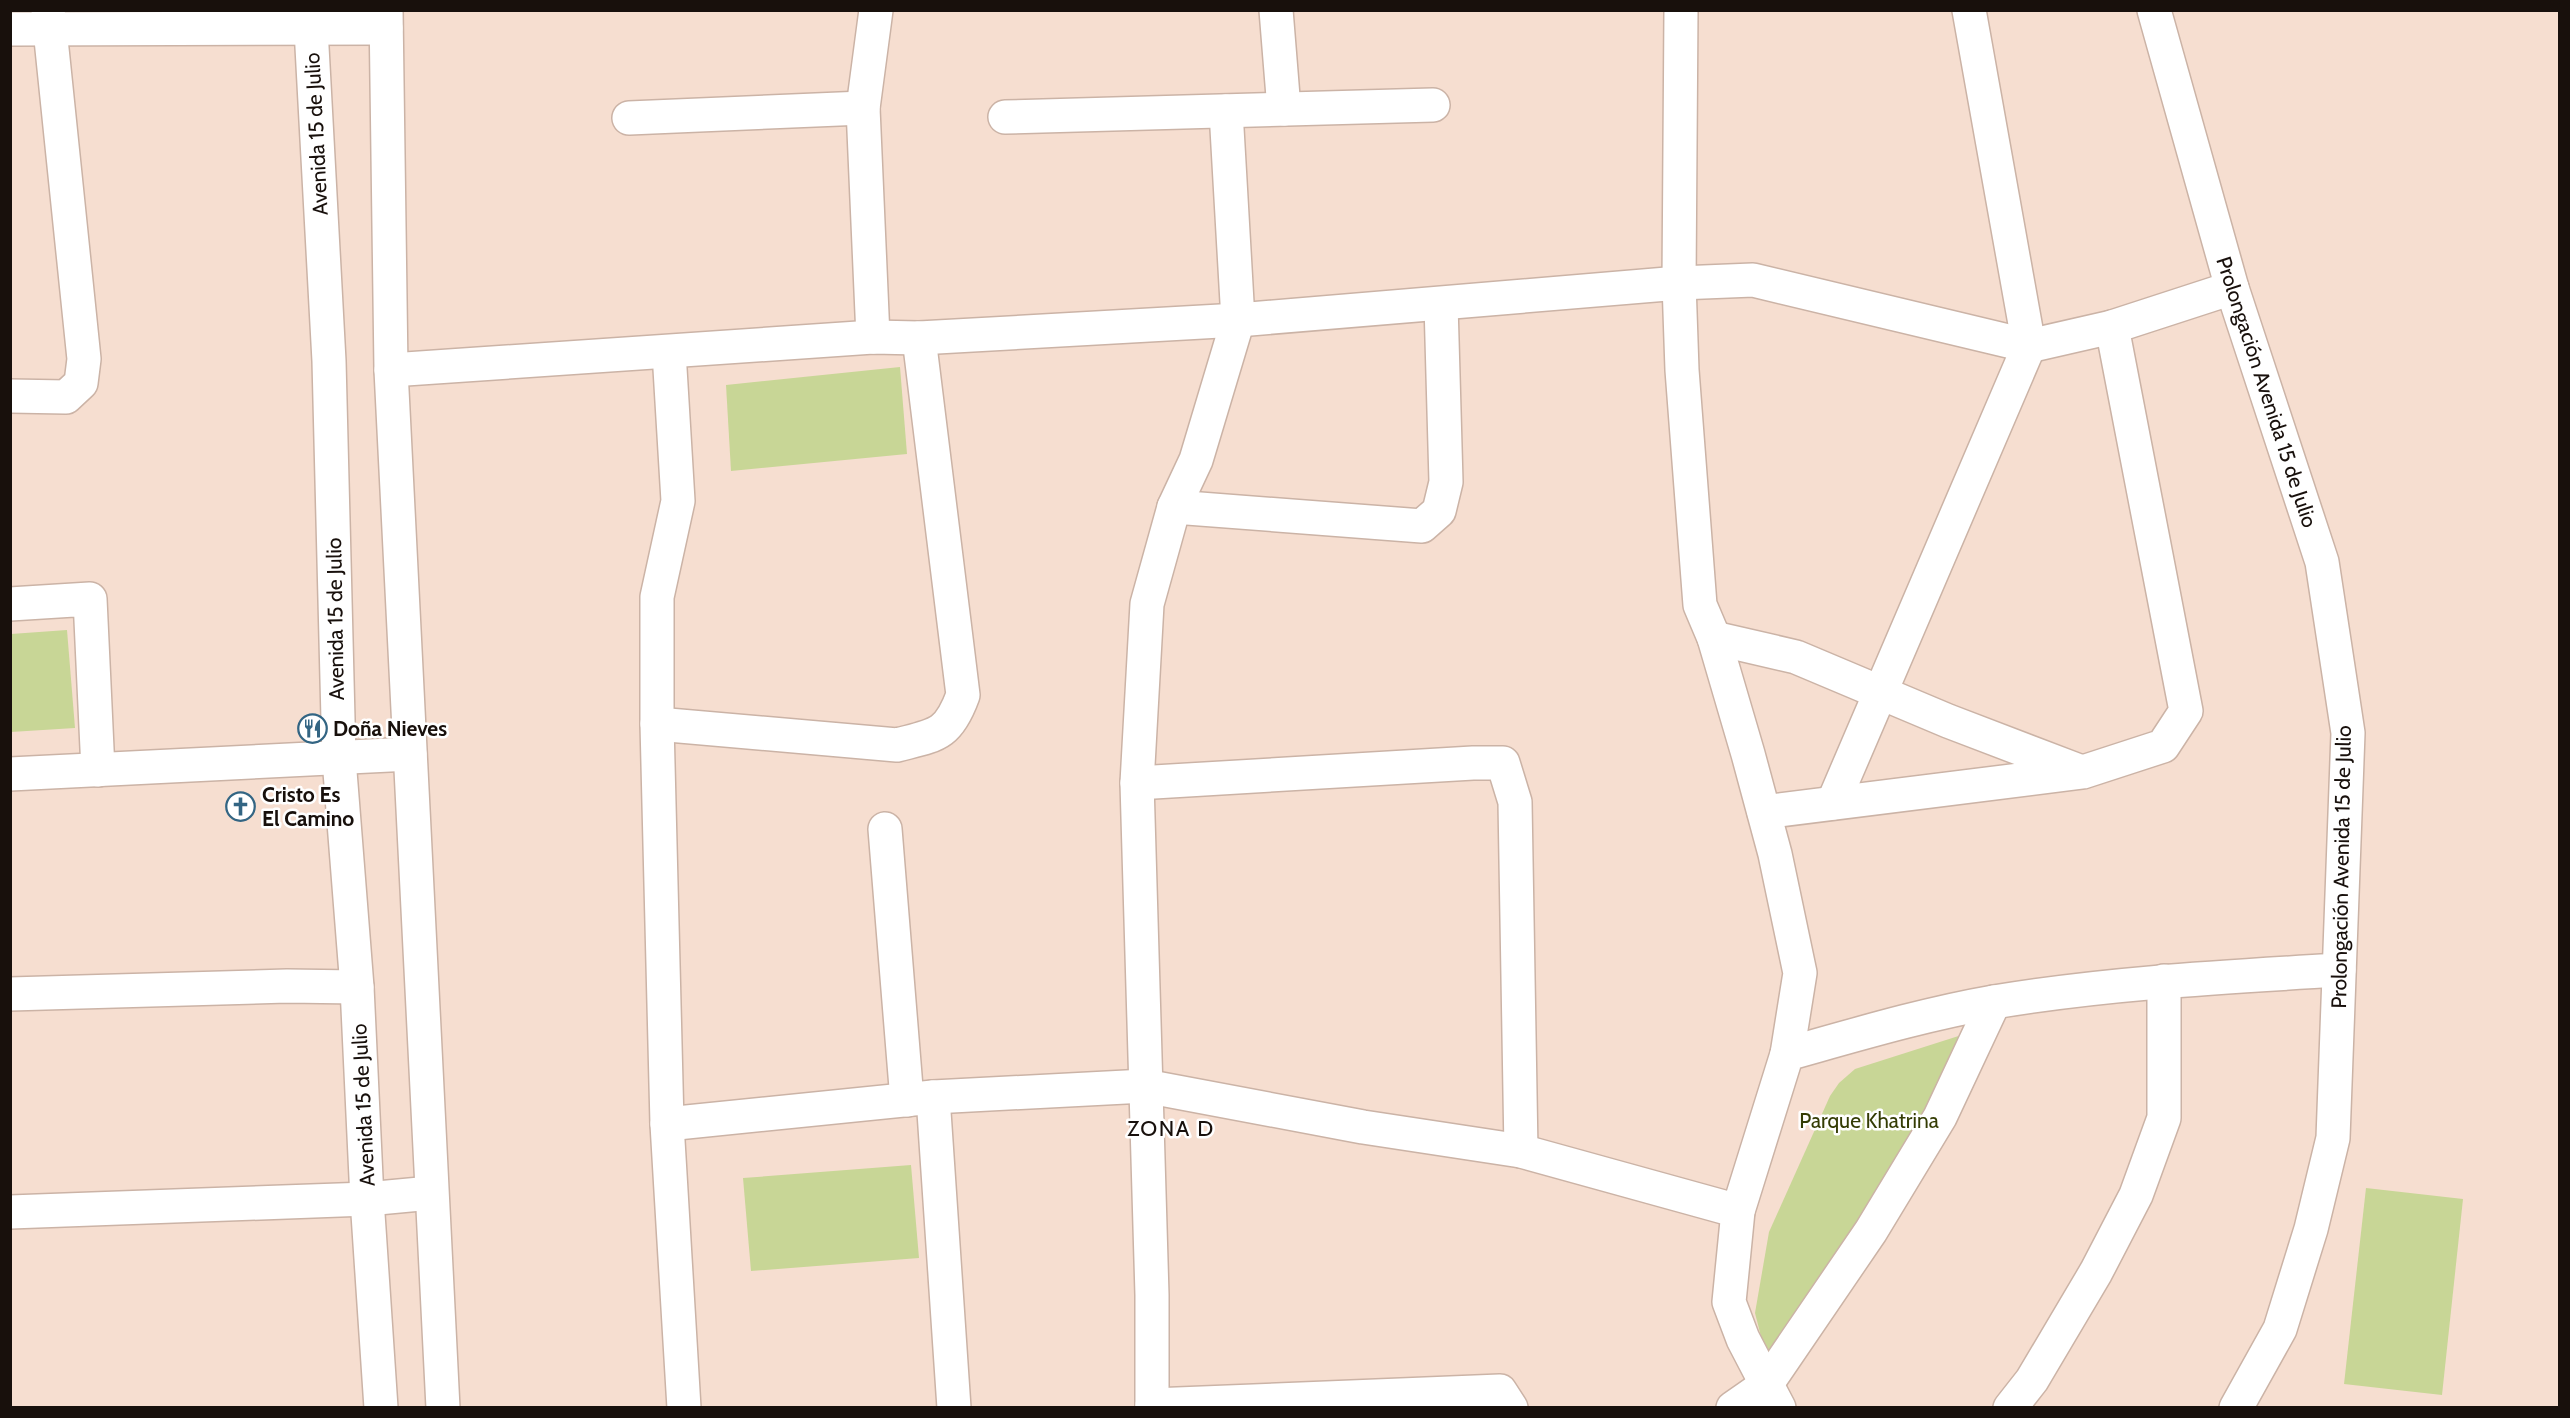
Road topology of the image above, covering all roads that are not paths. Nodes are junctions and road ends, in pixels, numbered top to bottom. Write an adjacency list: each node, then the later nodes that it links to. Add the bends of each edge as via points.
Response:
1 (876, 10): 11 (street)
2 (1276, 10): 12 (street)
3 (1681, 10): 16 (street)
4 (1969, 10): 23 (street)
5 (2154, 10): 17 (street, Prolongación Avenida 15 de Julio)
6 (310, 18): 7 (street); 8 (street); 33 (street, Avenida 15 de Julio, via 329,361)
7 (386, 19): 25 (street)
8 (48, 20): 9 (street); 26 (street, via 84,358 81,383 66,398)
9 (10, 29)
10 (1434, 105): 12 (street)
11 (863, 108): 15 (street); 21 (street)
12 (1284, 109): 13 (street)
13 (1226, 111): 14 (street); 19 (street)
14 (1005, 117)
15 (629, 118)
16 (1679, 283): 18 (street); 23 (street, via 1753,280); 29 (street, via 1700,605)
17 (2232, 288): 20 (street); 41 (street, Prolongación Avenida 15 de Julio, via 2324,573 2348,733)
18 (1441, 304): 19 (street); 27 (street, via 1446,482 1439,511 1422,526)
19 (1238, 320): 22 (street); 27 (street, via 1196,460)
20 (2112, 327): 23 (street); 35 (street, via 2186,711 2163,746)
21 (873, 337): 22 (street); 24 (street)
22 (919, 338): 31 (street, via 963,695 955,718 936,735 897,745)
23 (2029, 346): 30 (street)
24 (669, 352): 25 (street); 31 (street, via 678,501 657,597)
25 (391, 370): 32 (street)
26 (10, 396)
27 (1174, 507): 37 (street, via 1147,604)
28 (10, 604): 34 (street, via 90,599)
29 (1714, 638): 30 (street, via 1796,657); 39 (street)
30 (1880, 693): 35 (street); 38 (street)
31 (657, 724): 49 (street)
32 (410, 754): 33 (street); 51 (street)
33 (339, 759): 34 (street); 43 (street, Avenida 15 de Julio)
34 (98, 770): 36 (street)
35 (2083, 772): 38 (street)
36 (10, 774)
37 (1137, 783): 47 (street); 50 (street, via 1461,763 1503,764 1515,802)
38 (1833, 803): 39 (street)
39 (1764, 812): 46 (street, via 1800,973)
40 (885, 829): 48 (street)
41 (2339, 970): 42 (street); 65 (street, Prolongación Avenida 15 de Julio, via 2333,1138 2311,1229 2280,1329)
42 (2164, 981): 45 (street); 64 (street, via 2164,1118 2136,1195 2096,1272 2032,1380)
43 (357, 987): 44 (street); 52 (street, Avenida 15 de Julio)
44 (10, 994)
45 (1994, 1002): 46 (street); 55 (street, via 1940,1117)
46 (1787, 1054): 53 (street)
47 (1145, 1086): 48 (street); 50 (street, via 1364,1127); 57 (street)
48 (920, 1098): 49 (street); 61 (street)
49 (667, 1124): 60 (street)
50 (1521, 1151): 53 (street)
51 (431, 1193): 52 (street); 59 (street)
52 (367, 1199): 54 (street); 58 (street, Avenida 15 de Julio)
53 (1738, 1211): 55 (street, via 1729,1302)
54 (10, 1212)
55 (1772, 1396): 63 (street)
56 (1354, 1402): 57 (street); 62 (street, via 1500,1390)
57 (1152, 1406)
58 (381, 1407)
59 (443, 1407)
60 (684, 1407)
61 (954, 1407)
62 (1511, 1407)
63 (1733, 1407)
64 (2010, 1407)
65 (2236, 1407)

